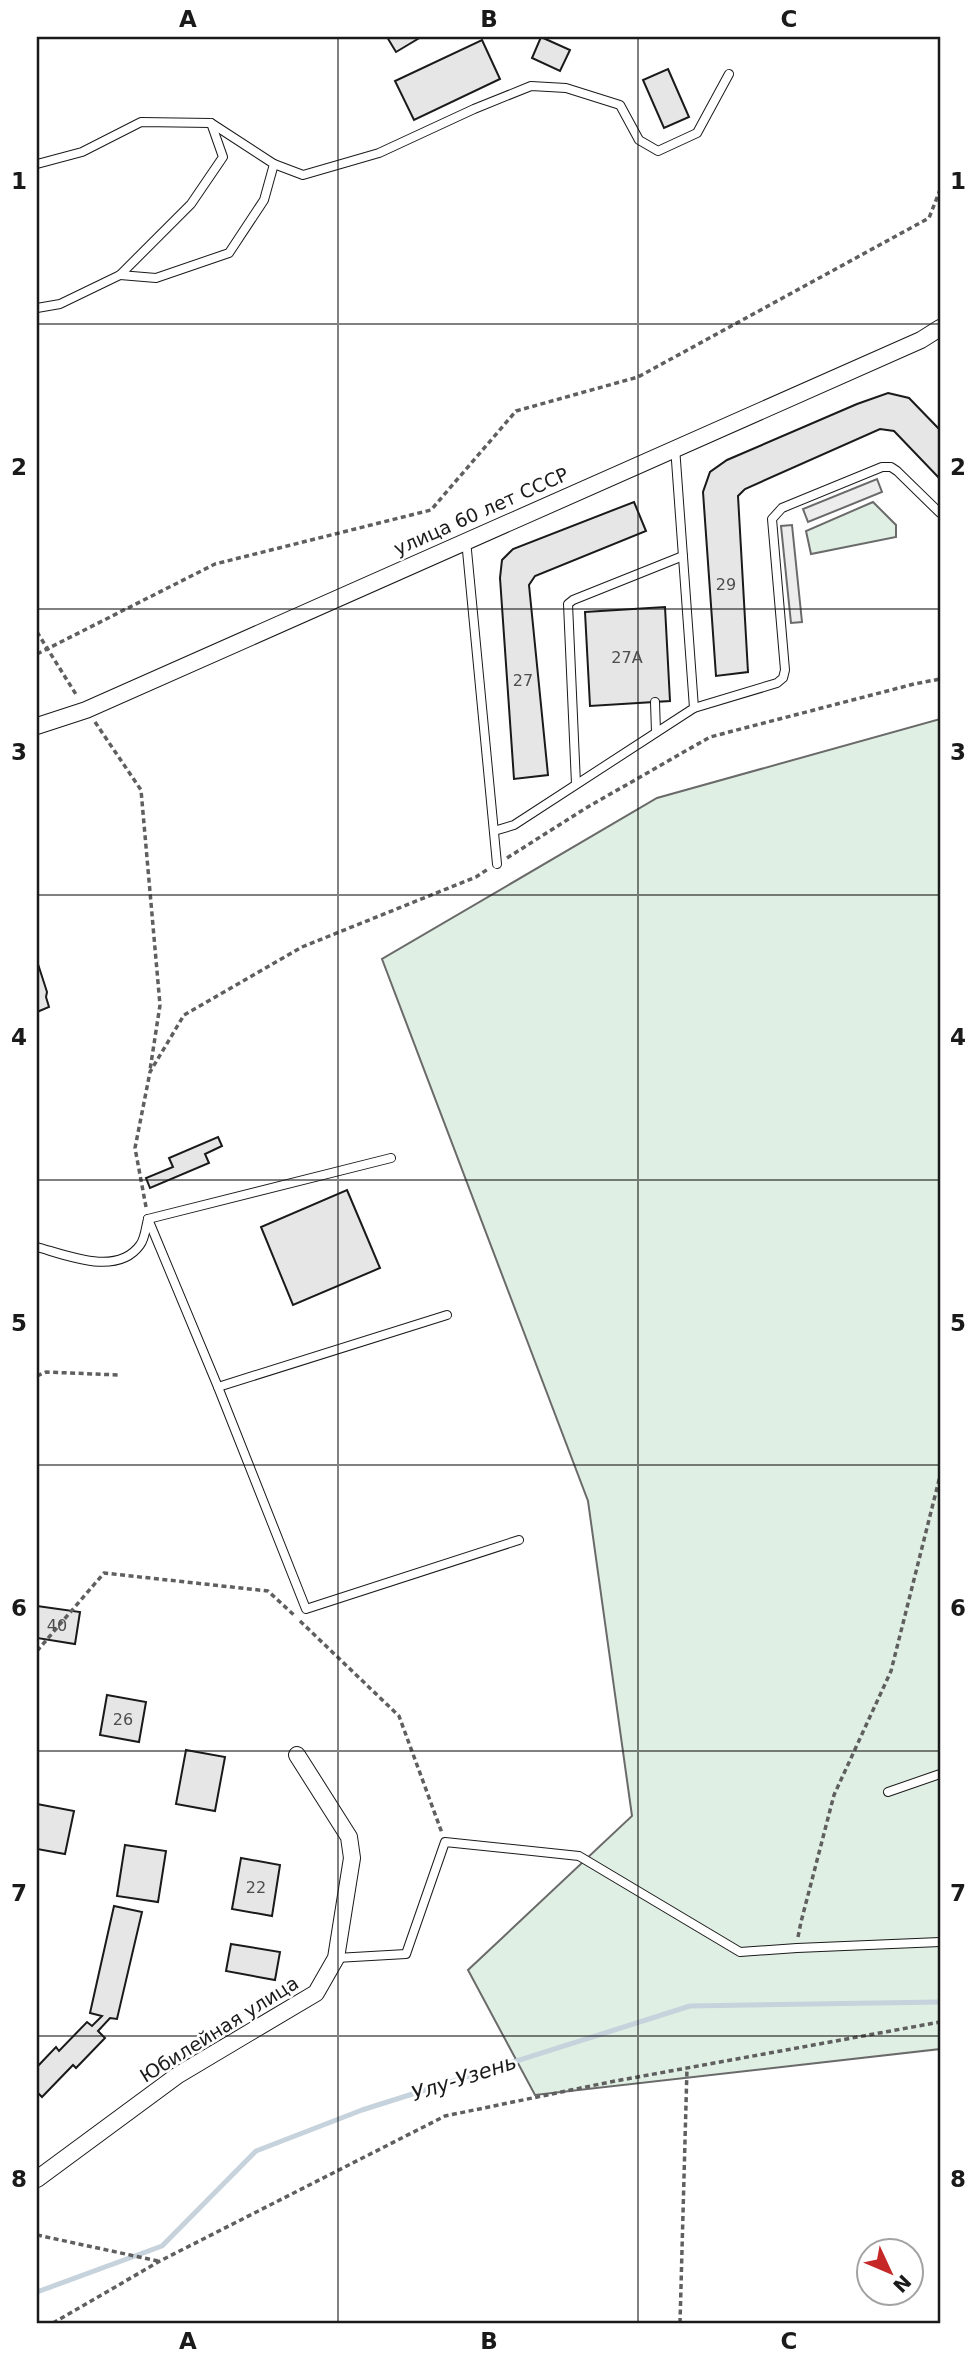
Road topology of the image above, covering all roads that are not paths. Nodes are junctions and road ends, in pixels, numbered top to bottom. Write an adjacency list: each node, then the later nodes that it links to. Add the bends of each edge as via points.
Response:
1 (729, 74): 4 (lane, via 697,132 657,150 639,140 620,105 566,88 531,86 379,153 303,175)
2 (211, 123): 3 (lane, via 141,122 82,152); 4 (lane); 5 (lane, via 223,157 191,204)
3 (37, 164)
4 (274, 164): 5 (lane, via 264,200 229,253 156,278)
5 (120, 275): 6 (lane, via 60,304)
6 (37, 308)
7 (936, 334): 8 (street, улица 60 лет СССР)
8 (674, 447): 10 (street, улица 60 лет СССР); 11 (lane)
9 (940, 513): 13 (lane, via 891,467 782,508 772,519 783,678)
10 (467, 540): 14 (street, улица 60 лет СССР, via 86,710); 17 (lane)
11 (682, 556): 13 (lane); 16 (lane, via 568,604)
12 (655, 702): 15 (lane)
13 (694, 708): 15 (lane)
14 (37, 726)
15 (656, 732): 16 (lane)
16 (576, 784): 17 (lane, via 514,825)
17 (494, 831): 18 (lane)
18 (497, 864)
19 (391, 1158): 20 (lane)
20 (148, 1219): 21 (lane, via 141,1245 124,1258 93,1263); 23 (lane)
21 (37, 1247)
22 (447, 1315): 23 (lane)
23 (218, 1387): 24 (lane, via 306,1609)
24 (519, 1540)
25 (297, 1755): 29 (street, Юбилейная улица, via 349,1837 352,1857)
26 (940, 1774): 27 (lane)
27 (888, 1792)
28 (940, 1942): 29 (lane, via 740,1952 579,1856 445,1842 406,1954)
29 (336, 1958): 30 (street, Юбилейная улица, via 316,1993 178,2075)
30 (37, 2179)

